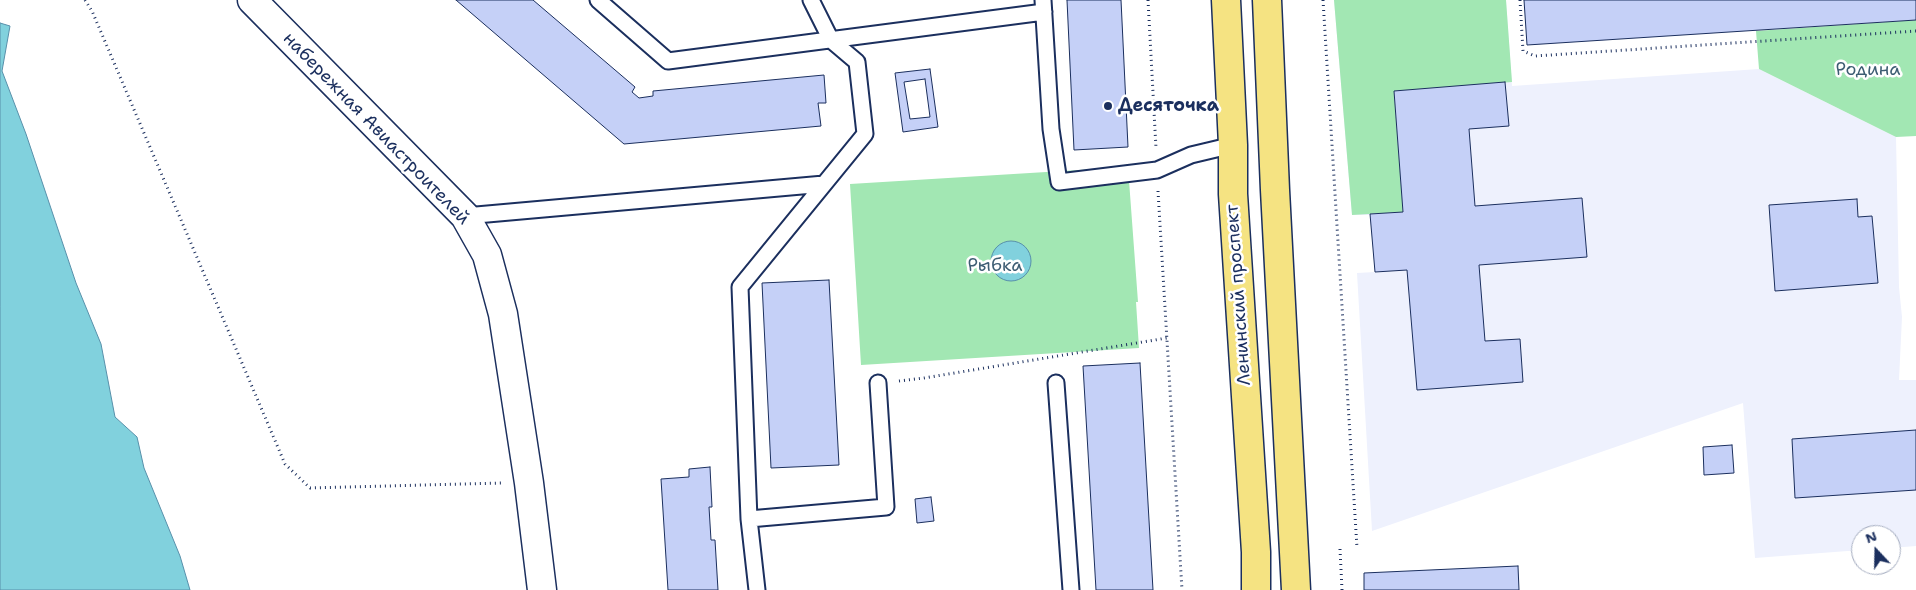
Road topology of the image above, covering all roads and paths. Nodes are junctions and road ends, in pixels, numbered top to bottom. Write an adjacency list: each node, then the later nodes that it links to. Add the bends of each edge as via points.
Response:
1 (85, 0): 21 (path, via 285,464 310,488)
2 (252, 0): 16 (street, набережная Авиастроителей)
3 (598, 0): 12 (lane, via 668,61)
4 (811, 0): 12 (lane)
5 (1148, 0): 14 (path)
6 (1226, 0): 13 (main road, Ленинский проспект)
7 (1267, 0): 30 (main road)
8 (1322, 0): 23 (path)
9 (1520, 0): 11 (path, via 1523,51 1535,56)
10 (1043, 6): 12 (lane); 14 (lane, via 1051,129 1059,182)
11 (1916, 31)
12 (830, 40): 15 (lane, via 857,62 866,134)
13 (1233, 145): 14 (lane, via 1191,155); 29 (main road, Ленинский проспект, via 1233,194)
14 (1157, 170): 17 (path)
15 (824, 184): 16 (lane); 22 (lane, via 740,287)
16 (465, 216): 21 (street, набережная Авиастроителей, via 487,255 503,314)
17 (1167, 338): 18 (path); 28 (path)
18 (924, 378)
19 (878, 383): 22 (lane, via 886,507)
20 (1056, 383): 27 (lane)
21 (529, 483): 25 (street, набережная Авиастроителей)
22 (749, 520): 26 (lane)
23 (1357, 548)
24 (1340, 549): 31 (path)
25 (542, 590)
26 (757, 590)
27 (1071, 590)
28 (1182, 590)
29 (1256, 590)
30 (1296, 590)
31 (1342, 590)

